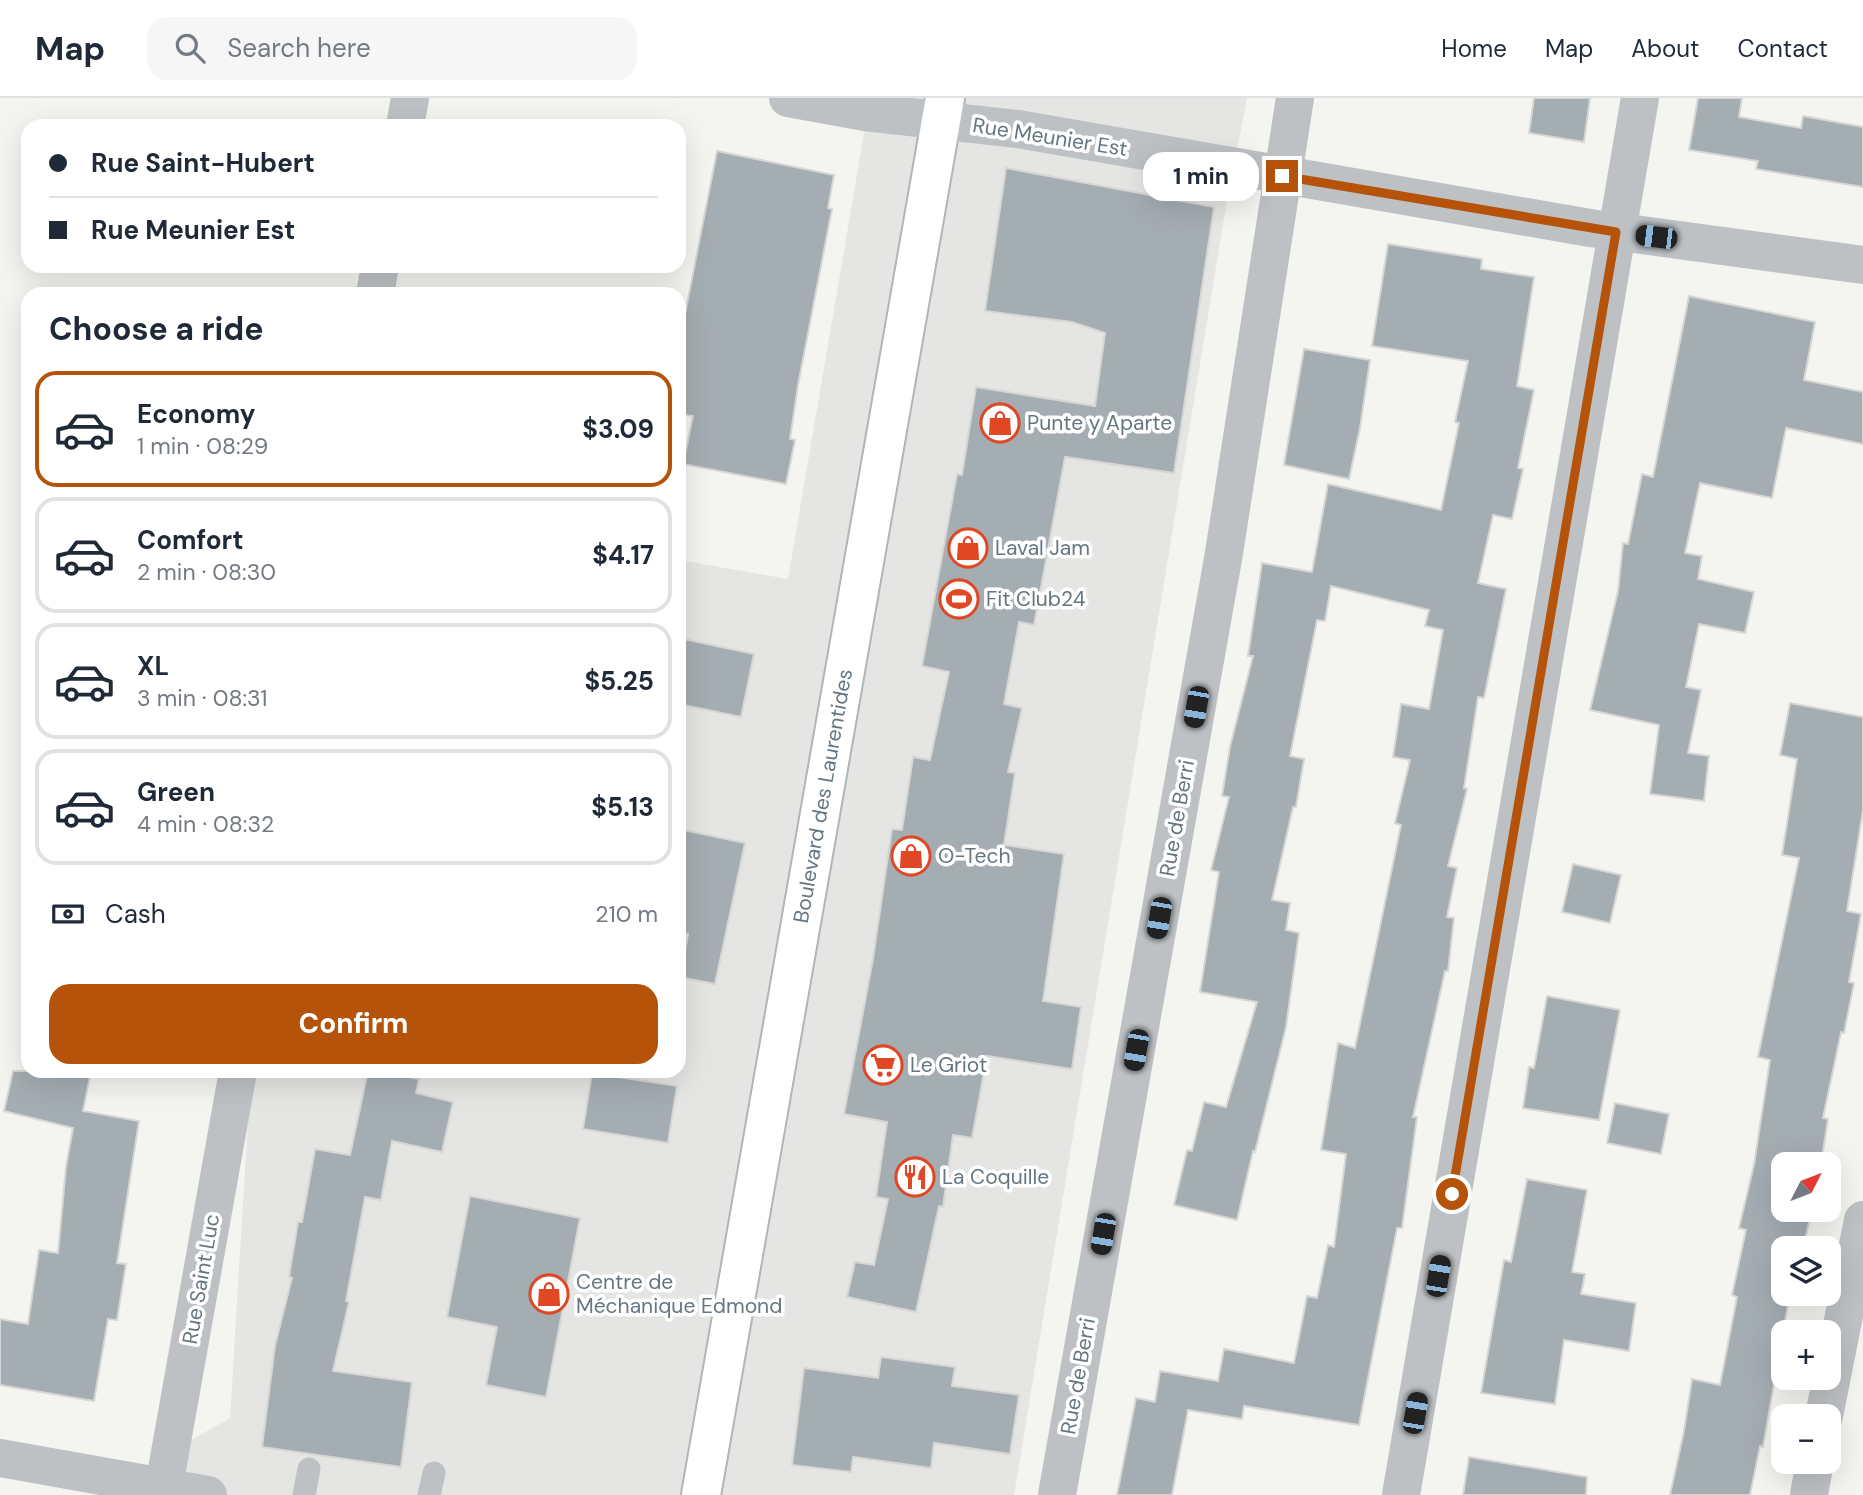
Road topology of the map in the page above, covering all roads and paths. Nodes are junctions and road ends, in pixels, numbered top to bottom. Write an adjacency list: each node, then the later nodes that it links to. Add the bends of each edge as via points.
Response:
1 (410, 98): 6 (street)
2 (788, 98): 5 (street, Rue Meunier Est, via 865,112)
3 (1295, 98): 7 (street, Rue de Berri)
4 (1640, 98): 8 (street)
5 (943, 109): 7 (street, Rue Meunier Est, via 1018,129); 20 (main road, Boulevard des Laurentides)
6 (406, 119)
7 (1282, 176): 8 (street, Rue Meunier Est); 21 (street, Rue de Berri, via 1224,553)
8 (1616, 232): 9 (street, Rue Meunier Est); 22 (street)
9 (1863, 265)
10 (237, 1078): 17 (street, Rue Saint Luc)
11 (1863, 1220): 12 (street)
12 (1826, 1404)
13 (0, 1458): 16 (street)
14 (309, 1469): 19 (lane)
15 (1813, 1474): 23 (street)
16 (89, 1485): 17 (street)
17 (164, 1486): 18 (street)
18 (208, 1495)
19 (304, 1495)
20 (701, 1495)
21 (1057, 1495)
22 (1401, 1495)
23 (1809, 1495)

